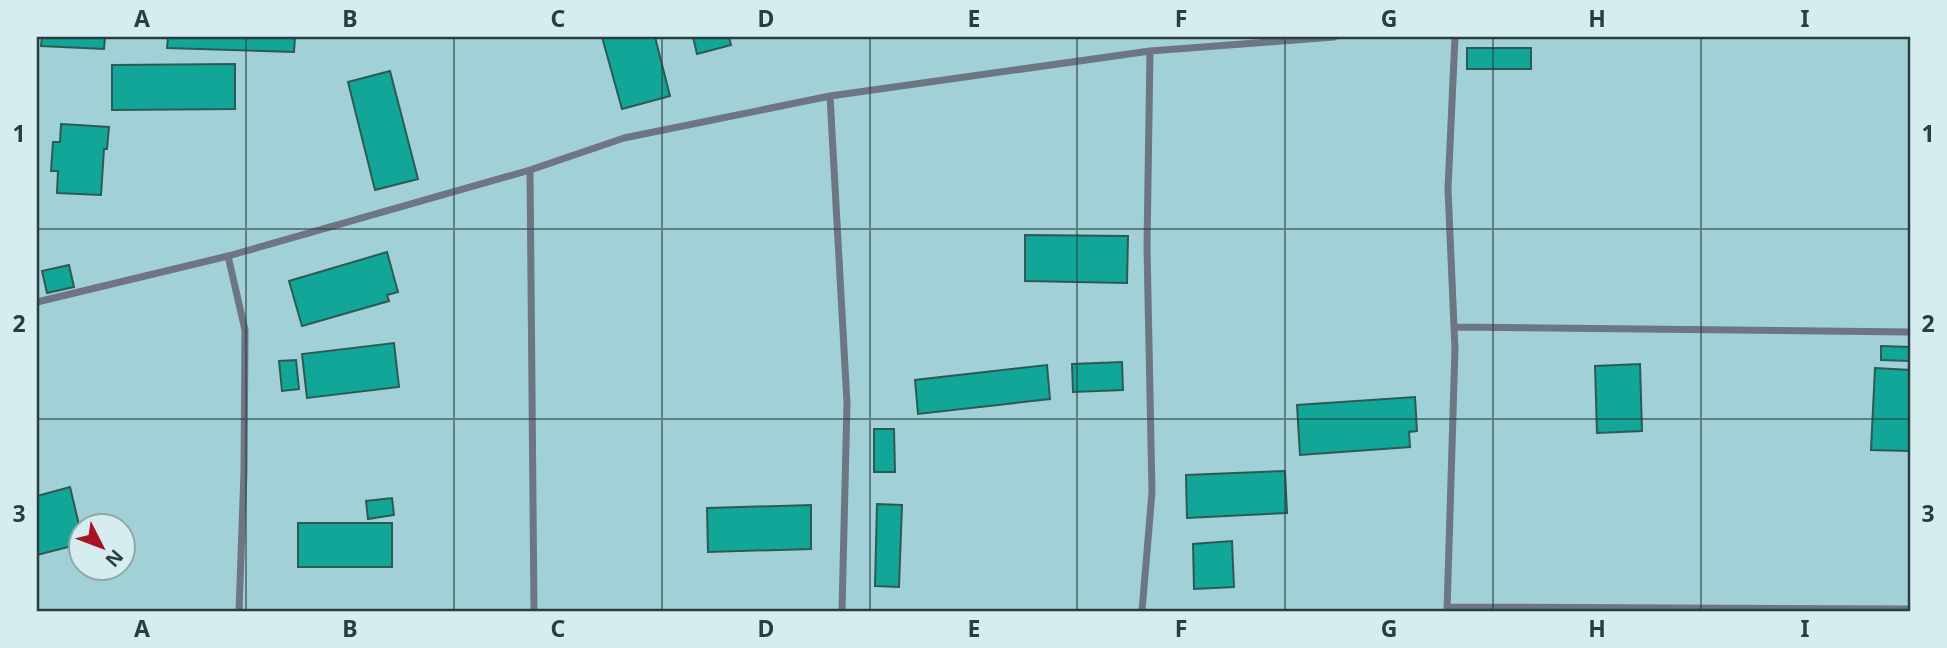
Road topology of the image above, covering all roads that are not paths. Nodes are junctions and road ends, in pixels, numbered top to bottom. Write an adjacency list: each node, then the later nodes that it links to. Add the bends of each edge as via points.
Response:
1 (1334, 37): 3 (street)
2 (1455, 37): 8 (street, via 1448,189)
3 (1150, 51): 4 (street); 15 (street, via 1147,247 1152,492)
4 (830, 96): 5 (street, via 624,138); 14 (street, via 847,403)
5 (530, 170): 6 (street); 13 (street)
6 (228, 256): 7 (street); 12 (street, via 245,330)
7 (37, 303)
8 (1454, 327): 9 (street); 10 (street)
9 (1910, 332)
10 (1447, 609): 11 (street)
11 (1910, 609)
12 (239, 611)
13 (534, 611)
14 (842, 611)
15 (1142, 611)

